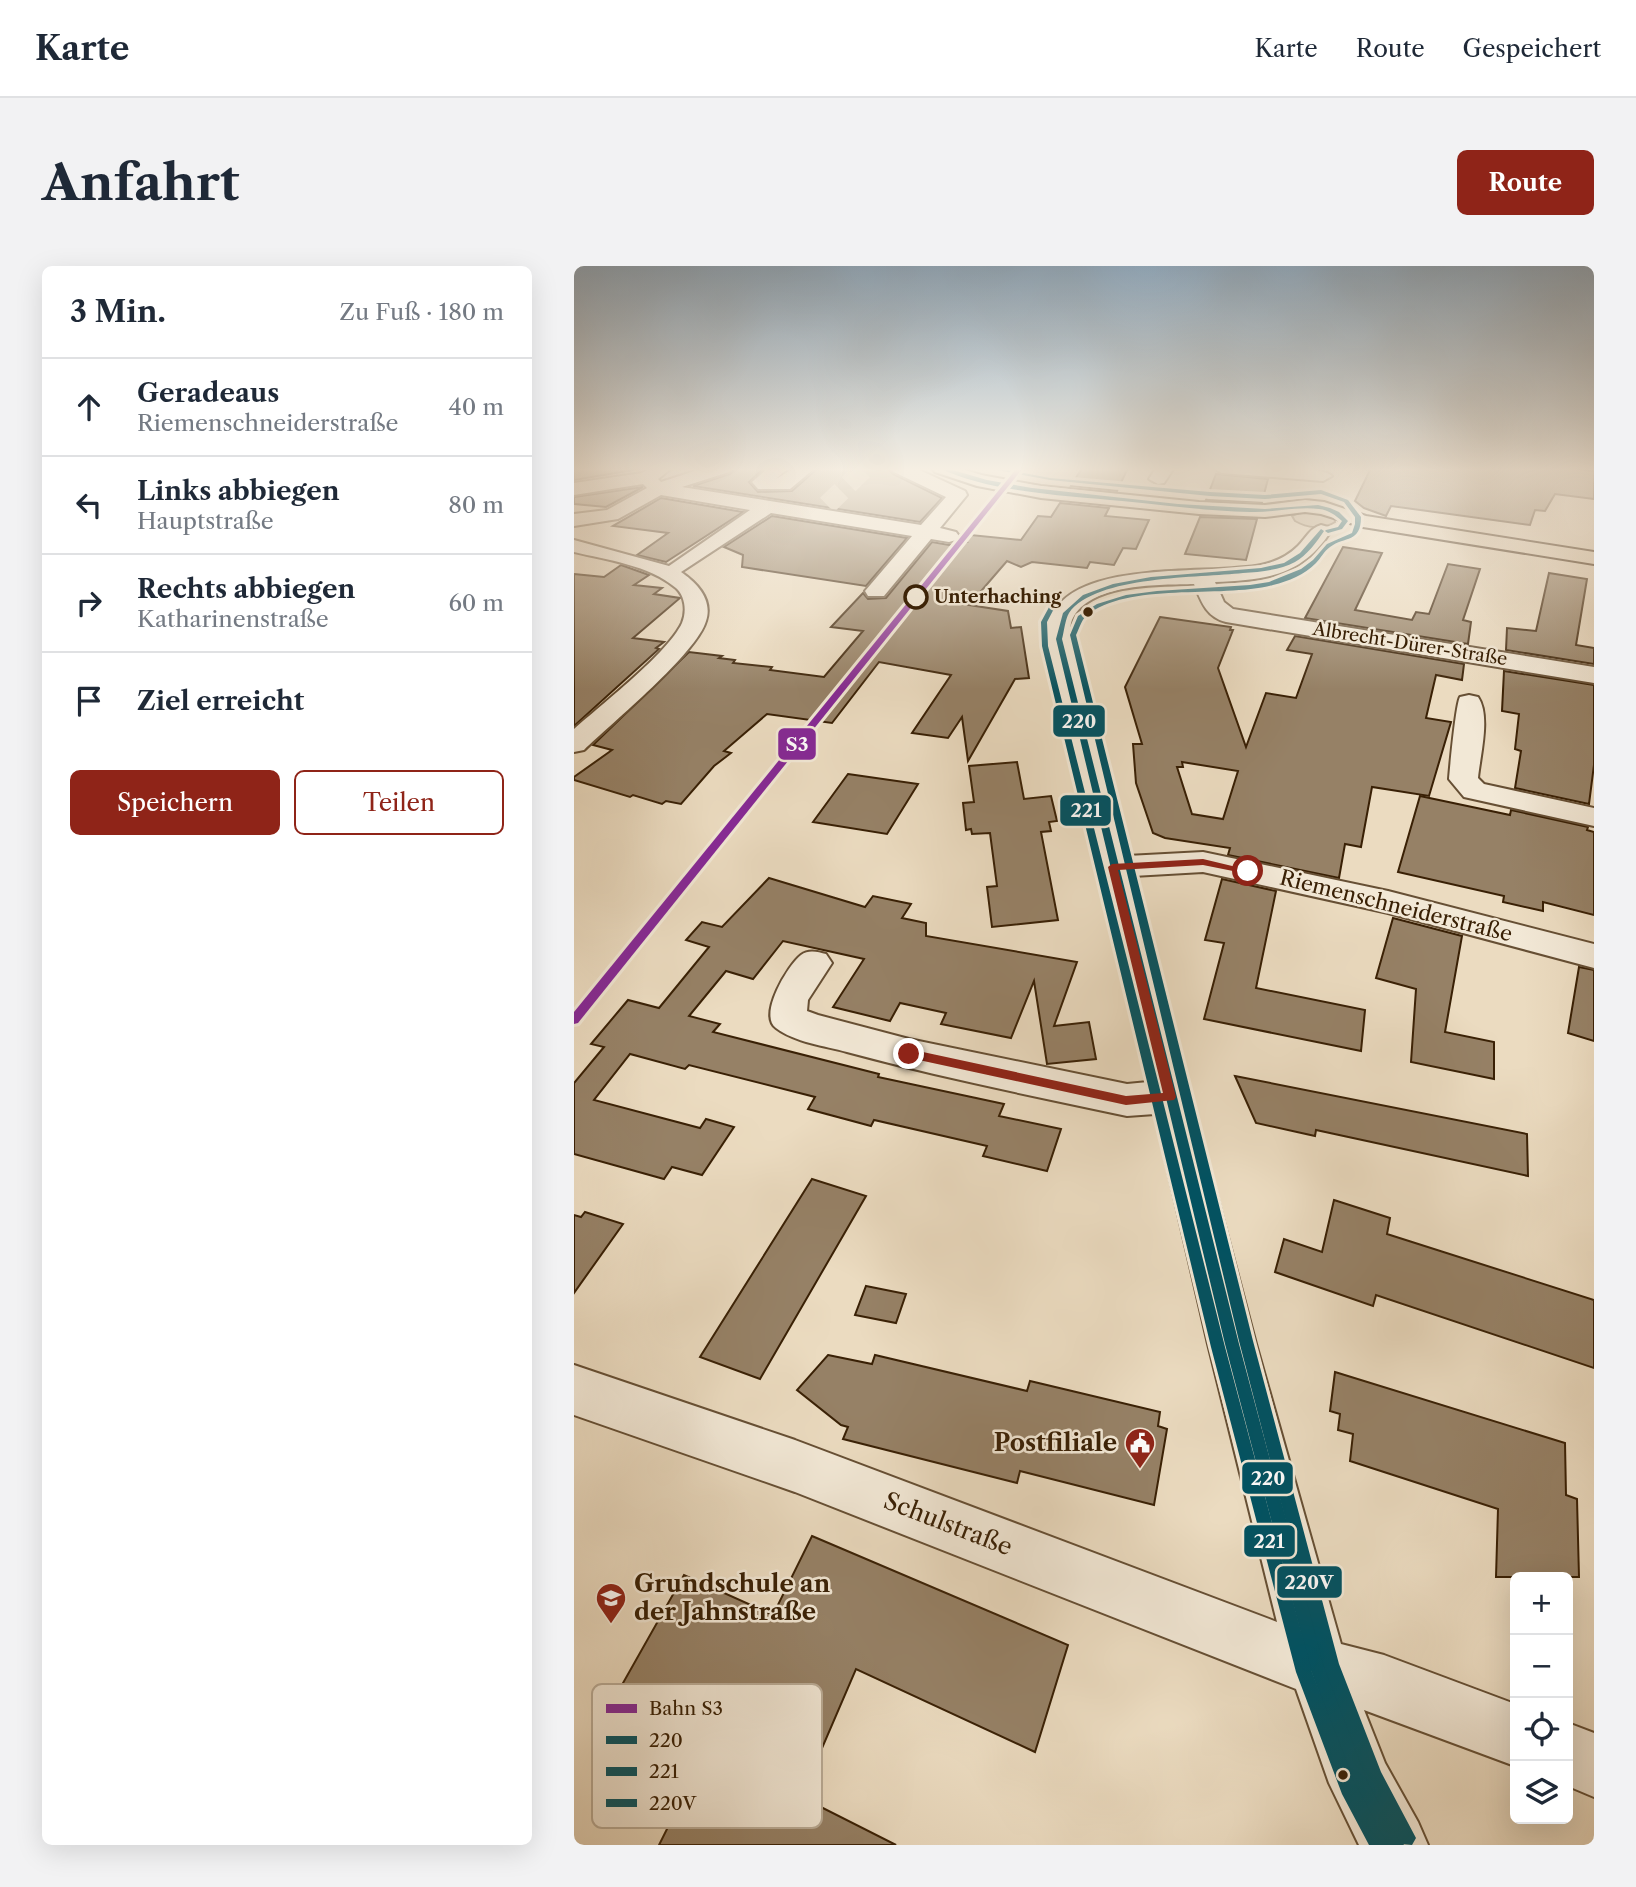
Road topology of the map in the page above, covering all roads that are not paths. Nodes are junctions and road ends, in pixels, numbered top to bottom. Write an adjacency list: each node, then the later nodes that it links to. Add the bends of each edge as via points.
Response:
1 (706, 542): 9 (street)
2 (927, 542): 10 (street)
3 (1299, 542): 7 (street)
4 (1316, 542): 7 (street)
5 (1494, 542): 8 (main road)
6 (574, 546): 14 (street, via 676,577 695,594 698,610 680,645)
7 (1300, 554): 11 (street)
8 (1594, 558)
9 (679, 566)
10 (886, 577)
11 (1214, 599): 12 (street, Albrecht-Dürer-Straße); 16 (street, via 1137,580 1090,592 1068,606 1058,625)
12 (1594, 676)
13 (1469, 703): 15 (street, via 1463,779 1474,791)
14 (574, 744)
15 (1594, 817)
16 (1112, 867): 17 (street, Riemenschneiderstraße, via 1203,862 1388,902); 19 (street)
17 (1594, 956)
18 (814, 963): 19 (street, via 790,999 788,1018 809,1027 909,1054 1126,1100)
19 (1170, 1097): 21 (street)
20 (574, 1390): 21 (street, Schulstraße, via 795,1466)
21 (1318, 1668): 22 (street, Schulstraße, via 1384,1685); 25 (street, via 1361,1783)
22 (1510, 1733)
23 (1573, 1757): 24 (street)
24 (1594, 1765)
25 (1395, 1845)

